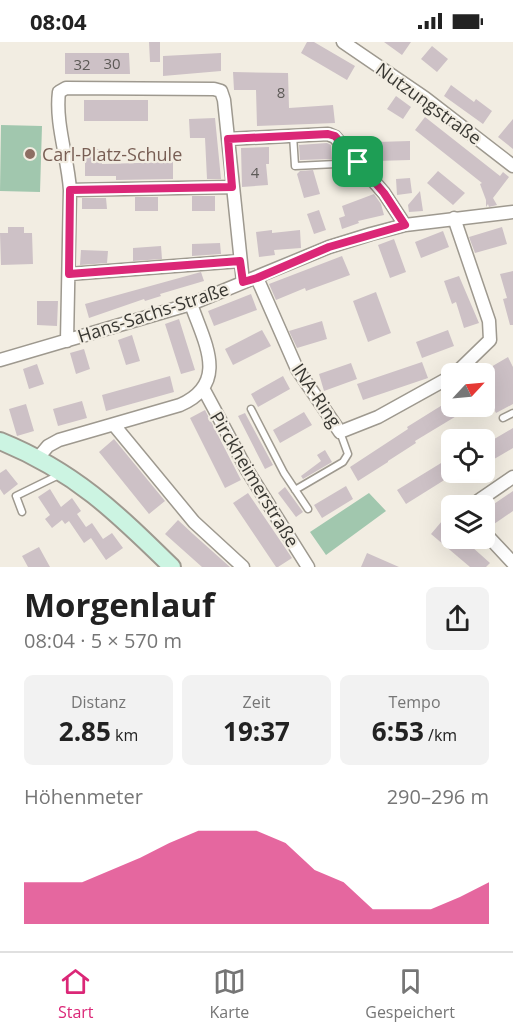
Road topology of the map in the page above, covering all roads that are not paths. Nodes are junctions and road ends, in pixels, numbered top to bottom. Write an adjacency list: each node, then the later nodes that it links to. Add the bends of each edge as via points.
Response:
1 (343, 42): 5 (street, Nutzungstraße, via 425,98)
2 (293, 135): 3 (street); 4 (street, via 335,136); 4 (lane, via 295,166)
3 (228, 139): 6 (street); 7 (street, via 221,91 66,88 59,92 57,104)
4 (358, 162): 10 (street)
5 (513, 166)
6 (232, 187): 7 (street); 11 (street)
7 (70, 190): 12 (street)
8 (513, 212): 9 (street, Hans-Sachs-Straße)
9 (454, 218): 10 (street, Hans-Sachs-Straße); 18 (street, INA-Ring, via 489,321 490,340)
10 (405, 225): 13 (street, Hans-Sachs-Straße, via 329,247)
11 (240, 261): 12 (street); 14 (street)
12 (69, 274): 16 (street)
13 (257, 278): 14 (street, Hans-Sachs-Straße); 25 (street, INA-Ring, via 297,369)
14 (243, 282): 15 (street, Hans-Sachs-Straße)
15 (191, 304): 16 (street, Hans-Sachs-Straße); 20 (street, Pirckheimerstraße, via 210,359 210,376)
16 (67, 341): 17 (street, Hans-Sachs-Straße)
17 (0, 360)
18 (466, 363)
19 (441, 382): 25 (street, INA-Ring, via 378,417)
20 (204, 390): 24 (street, Pirckheimerstraße, via 180,405); 38 (street, Pirckheimerstraße, via 247,470)
21 (251, 410): 30 (lane)
22 (513, 413): 23 (lane)
23 (503, 418)
24 (114, 425): 27 (street, Pirckheimerstraße, via 59,441 48,446); 37 (street, via 194,522)
25 (340, 432): 30 (lane, via 348,454 343,462)
26 (0, 441): 27 (street)
27 (38, 458): 28 (street)
28 (64, 472): 33 (lane, via 16,496); 36 (street, via 116,511)
29 (513, 477): 31 (street)
30 (295, 490): 32 (lane)
31 (487, 495)
32 (308, 509)
33 (22, 512)
34 (495, 544): 35 (street)
35 (513, 563)
36 (172, 567)
37 (243, 567)
38 (308, 567)

